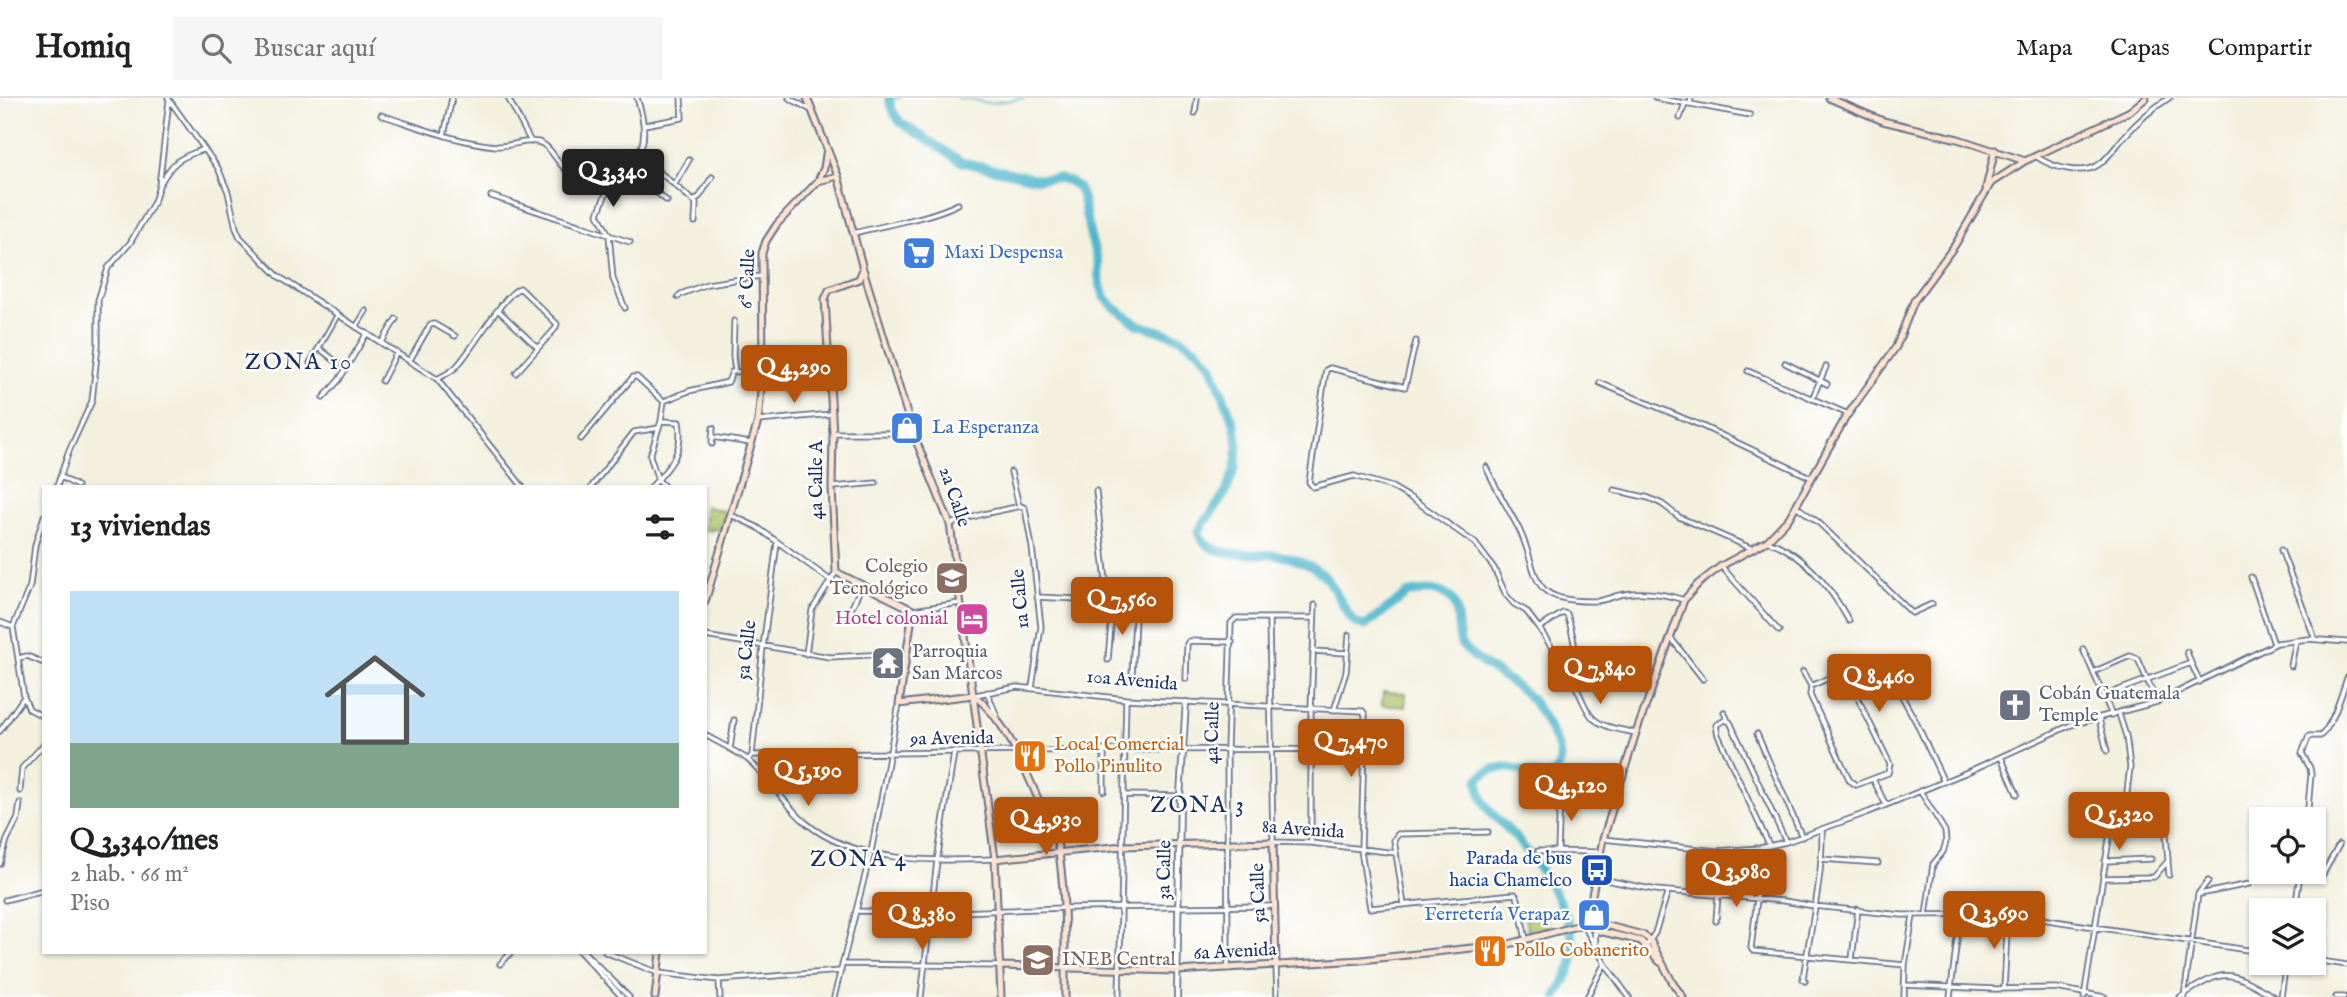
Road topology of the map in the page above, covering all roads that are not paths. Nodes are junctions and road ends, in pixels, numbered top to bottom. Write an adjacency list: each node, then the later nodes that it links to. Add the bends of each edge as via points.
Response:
1 (452, 98): 21 (street)
2 (508, 98): 22 (street)
3 (638, 98): 20 (street)
4 (681, 98): 20 (street, via 681,118)
5 (789, 98): 15 (street)
6 (807, 98): 15 (main road, 2a Calle)
7 (1197, 98): 16 (street)
8 (1655, 98): 14 (street)
9 (1691, 98): 14 (street, via 1690,104)
10 (1829, 98): 25 (main road, via 1879,120)
11 (2146, 98): 27 (main road, via 2130,111)
12 (2169, 98): 27 (street, via 2096,167 2085,171 2047,164)
13 (170, 99): 24 (street); 36 (street)
14 (1685, 103): 18 (street); 19 (street)
15 (811, 110): 23 (main road, 2a Calle)
16 (1195, 113)
17 (381, 115): 21 (street)
18 (1750, 116)
19 (1679, 118)
20 (644, 125): 26 (street)
21 (444, 135): 22 (street, via 498,146)
22 (531, 142): 31 (street, via 547,146 574,173)
23 (827, 145): 32 (main road, 2a Calle); 34 (main road, 6ª Calle)
24 (204, 149): 36 (street, via 170,166); 52 (street, via 228,192 240,237 278,276)
25 (1995, 150): 29 (main road); 37 (main road)
26 (638, 153): 30 (street); 35 (street)
27 (2037, 157): 29 (main road)
28 (689, 160): 35 (street)
29 (2025, 161): 37 (main road)
30 (625, 167): 31 (street); 39 (street)
31 (615, 170): 44 (street, via 598,214)
32 (838, 176): 34 (main road); 43 (main road, 2a Calle)
33 (712, 177): 40 (street)
34 (818, 181): 47 (main road, 6ª Calle, via 768,237)
35 (674, 184): 40 (street)
36 (159, 186): 95 (street, via 130,243 108,268 99,300 92,401)
37 (1985, 191): 82 (main road, via 1955,245 1914,301 1896,347)
38 (491, 196): 44 (street)
39 (667, 201)
40 (694, 201): 42 (street)
41 (958, 204): 43 (street, via 930,216)
42 (695, 222)
43 (854, 233): 46 (main road, 2a Calle)
44 (609, 235): 45 (street); 49 (street, via 612,279)
45 (630, 242)
46 (863, 269): 67 (main road, 4a Calle A, via 859,279 829,290 825,299); 88 (main road, 2a Calle)
47 (761, 276): 48 (street, via 695,287); 71 (main road, 6ª Calle)
48 (678, 297)
49 (625, 308)
50 (366, 311): 55 (street)
51 (498, 311): 61 (street); 61 (street, via 520,288 556,321 555,329); 73 (street, via 455,369)
52 (337, 316): 55 (street); 60 (street)
53 (396, 319): 59 (street)
54 (734, 321): 70 (street)
55 (356, 327): 56 (street)
56 (367, 333): 59 (street); 78 (street)
57 (454, 336): 63 (street, via 430,325)
58 (1416, 341): 138 (street, via 1405,387 1326,370 1309,482 1320,487 1354,476 1392,487 1417,502 1475,543 1506,595)
59 (382, 342): 62 (street)
60 (319, 348): 64 (street); 66 (street)
61 (538, 348): 72 (street)
62 (397, 352): 63 (street); 75 (street)
63 (410, 360): 73 (street)
64 (310, 363)
65 (1784, 363): 74 (street)
66 (339, 364)
67 (831, 367): 71 (street); 81 (main road, 4a Calle A)
68 (1826, 367): 74 (street)
69 (1748, 370): 79 (street)
70 (735, 372): 71 (street); 80 (street, via 730,373 728,382)
71 (763, 372): 84 (main road, 6ª Calle)
72 (516, 373)
73 (437, 379): 101 (street)
74 (1821, 380): 77 (street); 79 (street)
75 (382, 381)
76 (1600, 383): 96 (street)
77 (1827, 384)
78 (323, 398)
79 (1812, 399): 82 (street)
80 (664, 401): 83 (street); 90 (street, via 637,377 631,379)
81 (832, 414): 84 (street); 87 (main road, 4a Calle A)
82 (1848, 414): 96 (main road)
83 (661, 421): 85 (street); 97 (street, via 679,422 680,426 674,461)
84 (758, 421): 91 (main road, 6ª Calle)
85 (659, 428): 97 (street, via 650,456); 102 (street, via 634,432)
86 (713, 428): 89 (street)
87 (833, 433): 88 (street); 105 (main road, 4a Calle A)
88 (913, 433): 112 (main road, 2a Calle)
89 (712, 437): 91 (street); 92 (street)
90 (581, 439)
91 (751, 443): 110 (main road, 6ª Calle)
92 (712, 444)
93 (1486, 467): 124 (street, via 1518,529 1534,576 1547,592 1594,601 1633,593)
94 (1011, 472): 108 (street)
95 (61, 477): 99 (street); 100 (street)
96 (1812, 478): 109 (main road)
97 (658, 480): 103 (street); 104 (street)
98 (876, 483): 105 (street)
99 (57, 485)
100 (75, 485)
101 (521, 485)
102 (593, 485)
103 (653, 485)
104 (663, 485)
105 (832, 487): 118 (main road, 4a Calle A)
106 (1614, 489): 115 (street, via 1649,498 1679,517)
107 (1096, 491): 125 (street)
108 (1019, 506): 112 (street); 123 (street, 1a Calle, via 1025,508)
109 (1796, 506): 113 (main road); 129 (street, via 1912,613)
110 (731, 515): 114 (street); 122 (main road, 6ª Calle)
111 (42, 522): 137 (street, via 30,586)
112 (950, 523): 127 (main road, 2a Calle)
113 (1767, 541): 115 (main road); 135 (street, via 1803,562)
114 (777, 542): 120 (street); 148 (street, 5a Calle)
115 (1753, 549): 117 (main road)
116 (2281, 550): 143 (street)
117 (1721, 566): 124 (main road); 139 (street)
118 (835, 572): 120 (street); 121 (main road)
119 (2250, 577): 147 (street)
120 (830, 580): 154 (street, via 812,610)
121 (862, 585): 131 (main road); 132 (street)
122 (707, 595)
123 (1037, 597): 125 (street); 171 (street, 1a Calle, via 1041,627)
124 (1684, 600): 142 (main road)
125 (1110, 601): 126 (street); 156 (street)
126 (1136, 601): 128 (street); 163 (street)
127 (962, 603): 131 (street); 173 (main road, 2a Calle)
128 (1161, 603)
129 (1932, 604)
130 (1315, 605): 133 (street)
131 (913, 610): 152 (main road)
132 (848, 616)
133 (1314, 618): 134 (street); 150 (street)
134 (1269, 619): 145 (street, 4a Calle, via 1236,618 1231,623); 181 (street, 5a Calle)
135 (1849, 621)
136 (0, 622): 137 (street)
137 (13, 628): 155 (street)
138 (1539, 628): 164 (street); 164 (street, via 1555,616 1567,614 1575,666)
139 (1779, 631)
140 (1349, 635): 153 (street)
141 (707, 636): 148 (street)
142 (1670, 637): 167 (street); 193 (main road)
143 (2315, 639): 144 (street); 146 (street)
144 (2296, 640): 147 (street); 160 (street)
145 (1231, 642): 166 (street, via 1189,641); 180 (street, 4a Calle)
146 (2347, 642)
147 (2274, 644): 169 (street)
148 (763, 648): 154 (street); 210 (street, 5a Calle)
149 (2083, 649): 162 (street)
150 (1312, 651): 153 (street); 182 (street)
151 (2187, 652): 159 (street)
152 (906, 653): 154 (street); 179 (main road)
153 (1347, 653): 183 (street)
154 (806, 654)
155 (19, 658): 157 (street); 175 (street)
156 (1108, 660)
157 (42, 662)
158 (1883, 662): 214 (street)
159 (2191, 663): 168 (street); 169 (street)
160 (2291, 666)
161 (1803, 672): 170 (street)
162 (2093, 672): 168 (street, via 2130,656); 174 (street)
163 (1132, 675)
164 (1569, 675): 193 (street, via 1593,718)
165 (2347, 678): 224 (street, via 2326,731 2309,736 2304,745 2302,753 2311,775)
166 (1185, 679)
167 (1703, 679)
168 (2147, 679): 174 (street); 178 (street)
169 (2200, 682): 178 (street)
170 (1811, 686): 213 (street, via 1810,695 1850,781 1856,785); 213 (street, via 1838,673 1846,674 1890,764 1888,773)
171 (1032, 688): 172 (street, 10a Avenida); 176 (street, 10a Avenida)
172 (987, 692): 173 (street, 10a Avenida); 191 (street)
173 (974, 695): 179 (main road, 10a Avenida); 191 (main road); 206 (main road, 2a Calle)
174 (2103, 696): 187 (street)
175 (24, 697): 186 (street, via 29,709); 192 (street)
176 (1126, 699): 177 (street, 10a Avenida); 203 (street)
177 (1186, 702): 180 (street, 10a Avenida); 204 (street, 3a Calle)
178 (2157, 702): 185 (street)
179 (899, 704): 209 (street)
180 (1229, 704): 181 (street, 10a Avenida); 198 (street, 4a Calle)
181 (1272, 706): 182 (street, 10a Avenida); 199 (street, 5a Calle)
182 (1311, 708): 183 (street, 10a Avenida); 200 (street)
183 (1334, 709): 201 (street, 10a Avenida, via 1363,711)
184 (1724, 712): 190 (street)
185 (2119, 714): 187 (street); 225 (street, via 2130,767)
186 (42, 716)
187 (2112, 716): 188 (street)
188 (2098, 718): 205 (street); 211 (street, via 2071,725)
189 (734, 720): 197 (street)
190 (1728, 720): 231 (street); 234 (street, via 1716,726 1717,735)
191 (1000, 723): 207 (main road)
192 (0, 731)
193 (1636, 733): 229 (main road)
194 (1757, 734): 228 (street)
195 (707, 736): 197 (street, 8a Avenida)
196 (42, 746): 215 (street, via 22,768)
197 (730, 749): 212 (street, 8a Avenida)
198 (1227, 749): 199 (street, 9a Avenida); 204 (street, 9a Avenida); 232 (street, 4a Calle)
199 (1272, 749): 200 (street, 9a Avenida); 230 (street, 5a Calle)
200 (1312, 749): 201 (street, 9a Avenida); 233 (street)
201 (1364, 749): 239 (street)
202 (1104, 750): 203 (street, 9a Avenida); 207 (street, 9a Avenida); 216 (street)
203 (1124, 750): 204 (street, 9a Avenida); 219 (street)
204 (1182, 750): 221 (street, 3a Calle)
205 (2107, 751)
206 (982, 752): 207 (street, 9a Avenida); 208 (street, 9a Avenida); 246 (main road, 2a Calle)
207 (1016, 752): 240 (main road)
208 (954, 753): 209 (street, 9a Avenida); 249 (street)
209 (890, 754): 210 (street, 9a Avenida); 243 (street)
210 (751, 755): 212 (street, 5a Calle)
211 (2001, 757): 214 (street); 218 (street)
212 (748, 760): 243 (street, 8a Avenida, via 818,833 838,844)
213 (1873, 779): 223 (street)
214 (1944, 782): 217 (street)
215 (20, 791)
216 (1104, 791)
217 (1920, 791): 223 (street); 280 (street, via 1945,831 1946,842 1933,864)
218 (2017, 794)
219 (1124, 795): 221 (street); 236 (street)
220 (1560, 795): 242 (street)
221 (1180, 796): 237 (street, 3a Calle)
222 (20, 803): 253 (street)
223 (1886, 805): 226 (street)
224 (2308, 807)
225 (2125, 809): 250 (street, via 2110,833); 251 (street, via 2164,806)
226 (1822, 829): 228 (street); 247 (street)
227 (1488, 832): 245 (street, via 1398,834)
228 (1802, 837): 231 (street)
229 (1603, 839): 238 (street, via 1717,851); 244 (main road)
230 (1273, 842): 232 (main road, 8a Avenida); 233 (street, 8a Avenida); 268 (main road, 5a Calle)
231 (1786, 842): 234 (street)
232 (1228, 843): 237 (main road, 8a Avenida); 267 (street, 4a Calle)
233 (1311, 843): 239 (street, 8a Avenida)
234 (1769, 845): 238 (street)
235 (2339, 845): 254 (street)
236 (1123, 846): 237 (main road, 8a Avenida); 240 (main road, 8a Avenida); 272 (street)
237 (1180, 846): 270 (street, 3a Calle)
238 (1760, 848): 264 (street)
239 (1361, 850): 245 (street, 8a Avenida); 266 (street, via 1370,908)
240 (1059, 851): 246 (main road, 8a Avenida); 271 (main road)
241 (1538, 851): 242 (street)
242 (1558, 851): 244 (street)
243 (871, 852): 249 (street, 8a Avenida); 274 (street)
244 (1600, 852): 256 (main road)
245 (1396, 853): 266 (street)
246 (995, 859): 249 (street, 8a Avenida); 275 (main road, 2a Calle)
247 (1822, 859): 252 (street); 269 (street)
248 (2151, 859): 250 (street)
249 (937, 861): 276 (street)
250 (2105, 861): 257 (street)
251 (2168, 862): 255 (street); 257 (street, via 2154,877)
252 (1878, 863)
253 (0, 864)
254 (2326, 869)
255 (2169, 875)
256 (1596, 878): 261 (street); 282 (main road, via 1589,910)
257 (2103, 878): 283 (street)
258 (2208, 881): 262 (street)
259 (2249, 884): 262 (street)
260 (42, 891): 265 (street)
261 (1668, 891): 263 (street); 287 (street)
262 (2198, 894): 286 (street)
263 (1718, 895): 264 (street); 281 (street)
264 (1757, 899): 269 (street); 296 (street, via 1752,951)
265 (5, 900)
266 (1404, 905): 285 (street, via 1517,895)
267 (1229, 906): 268 (street); 270 (street); 310 (street, 4a Calle)
268 (1276, 906): 308 (main road, 5a Calle)
269 (1814, 906): 273 (street); 296 (street)
270 (1178, 907): 272 (street); 312 (street, 3a Calle)
271 (1063, 908): 272 (street); 275 (street); 307 (main road)
272 (1121, 909): 309 (street)
273 (1858, 909): 279 (street); 297 (street)
274 (858, 911): 276 (street); 301 (street)
275 (999, 912): 276 (street); 304 (main road, 2a Calle)
276 (932, 913): 302 (street)
277 (1960, 914): 278 (street); 280 (street); 318 (street)
278 (2008, 914): 283 (street); 319 (street)
279 (1913, 915): 280 (street); 305 (street)
280 (1926, 915)
281 (1716, 921)
282 (1579, 924): 284 (main road); 285 (main road, 6a Avenida); 287 (main road, via 1597,923 1643,935); 288 (street)
283 (2095, 927): 286 (street); 320 (street)
284 (1595, 930): 287 (main road); 288 (street)
285 (1526, 940): 308 (main road, 6a Avenida)
286 (2191, 942): 289 (street); 321 (street)
287 (1648, 943): 335 (main road)
288 (1595, 948): 303 (street)
289 (2249, 950)
290 (510, 954): 300 (street)
291 (584, 954): 322 (street)
292 (584, 954): 323 (street)
293 (610, 954): 298 (street)
294 (624, 954): 298 (street)
295 (660, 954): 313 (main road)
296 (1806, 954): 297 (street); 316 (street)
297 (1852, 959): 305 (street)
298 (623, 960): 313 (street)
299 (2326, 962): 306 (street)
300 (500, 964)
301 (843, 964): 302 (street, 6a Avenida); 311 (street)
302 (925, 964): 304 (street, 6a Avenida); 327 (street)
303 (1605, 964): 333 (street); 334 (street)
304 (1001, 965): 307 (main road, 6a Avenida); 328 (main road, 2a Calle)
305 (1905, 965): 317 (street)
306 (2347, 965)
307 (1065, 966): 309 (main road, 6a Avenida); 329 (main road)
308 (1276, 966): 310 (main road, 6a Avenida); 332 (street, 5a Calle)
309 (1120, 969): 312 (main road, 6a Avenida); 330 (street)
310 (1228, 969): 312 (main road, 6a Avenida)
311 (841, 971): 315 (street); 326 (street)
312 (1177, 971): 331 (street, 3a Calle)
313 (658, 973): 315 (street); 324 (main road)
314 (2284, 975): 340 (street)
315 (719, 980): 325 (street)
316 (1805, 981)
317 (1904, 985): 318 (street); 336 (street)
318 (1952, 986): 319 (street); 337 (street)
319 (2004, 989): 320 (street, via 2056,988)
320 (2084, 995): 338 (street)
321 (2183, 996): 339 (street, via 2224,974)
322 (622, 997)
323 (629, 997)
324 (655, 997)
325 (720, 997)
326 (834, 997)
327 (921, 997)
328 (1001, 997)
329 (1065, 997)
330 (1119, 997)
331 (1177, 997)
332 (1277, 997)
333 (1587, 997)
334 (1629, 997)
335 (1683, 997)
336 (1904, 997)
337 (1950, 997)
338 (2105, 997)
339 (2275, 997)
340 (2281, 997)
341 (2336, 997): 342 (street)
342 (2344, 997)

